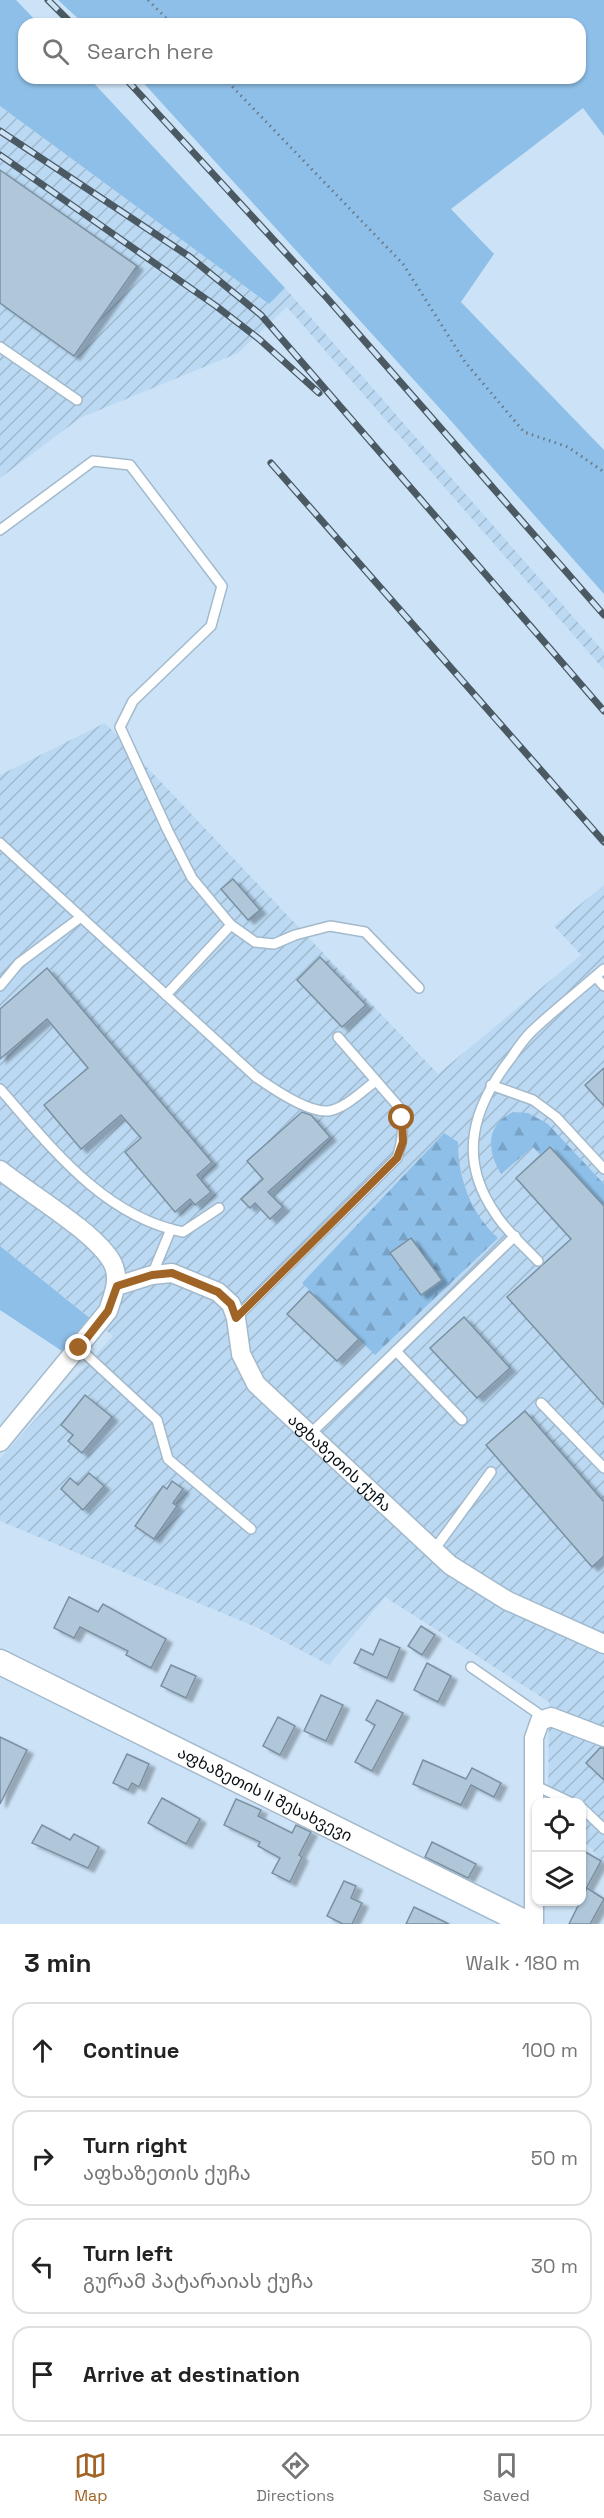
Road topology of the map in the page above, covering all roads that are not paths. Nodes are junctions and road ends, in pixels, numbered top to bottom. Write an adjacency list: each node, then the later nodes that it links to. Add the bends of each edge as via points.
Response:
1 (0, 347): 2 (lane)
2 (76, 400)
3 (0, 530): 6 (lane, via 93,461 130,465 222,586 211,626 133,701 120,727 192,878)
4 (0, 843): 5 (lane)
5 (81, 917): 9 (lane, via 19,963); 12 (lane)
6 (231, 925): 11 (lane, via 255,942 274,944 330,926 365,932); 12 (lane)
7 (604, 969): 8 (lane)
8 (596, 976): 10 (lane); 15 (lane, via 529,1034)
9 (0, 986)
10 (604, 986)
11 (419, 988)
12 (166, 995): 14 (lane, via 256,1077 297,1102 328,1111)
13 (338, 1038): 14 (lane)
14 (376, 1081): 25 (lane, via 398,1106 402,1118 403,1142 397,1158)
15 (491, 1085): 17 (lane, via 533,1100 556,1117); 21 (lane, via 474,1124 477,1178 495,1214)
16 (0, 1089): 20 (lane, via 66,1165 127,1210 161,1228)
17 (604, 1169)
18 (0, 1170): 24 (street, via 87,1234 113,1263)
19 (219, 1208): 20 (lane, via 183,1232)
20 (171, 1229): 23 (lane)
21 (515, 1236): 22 (lane); 27 (lane)
22 (538, 1261)
23 (152, 1275): 24 (street, აფხაზეთის ქუჩა); 25 (street, აფხაზეთის ქუჩა, via 172,1273 218,1292 231,1304)
24 (117, 1286): 26 (street, via 108,1311)
25 (236, 1318): 30 (street, აფხაზეთის ქუჩა, via 242,1354 256,1384)
26 (79, 1348): 31 (street); 34 (lane, via 157,1420 168,1459)
27 (396, 1351): 29 (lane); 30 (lane)
28 (541, 1403): 32 (lane)
29 (462, 1420)
30 (309, 1435): 35 (street, აფხაზეთის ქუჩა)
31 (0, 1442)
32 (604, 1468)
33 (491, 1472): 35 (lane)
34 (251, 1529)
35 (434, 1550): 36 (street, აფხაზეთის ქუჩა, via 450,1565 508,1601)
36 (604, 1644)
37 (0, 1662): 45 (street, აფხაზეთის II შესახვევი)
38 (471, 1667): 39 (lane)
39 (546, 1719): 40 (street, via 551,1717); 41 (street, via 540,1721 534,1737)
40 (604, 1737)
41 (534, 1785): 42 (lane); 46 (street)
42 (560, 1798)
43 (586, 1812): 44 (lane)
44 (604, 1829)
45 (528, 1924)
46 (534, 1924)

